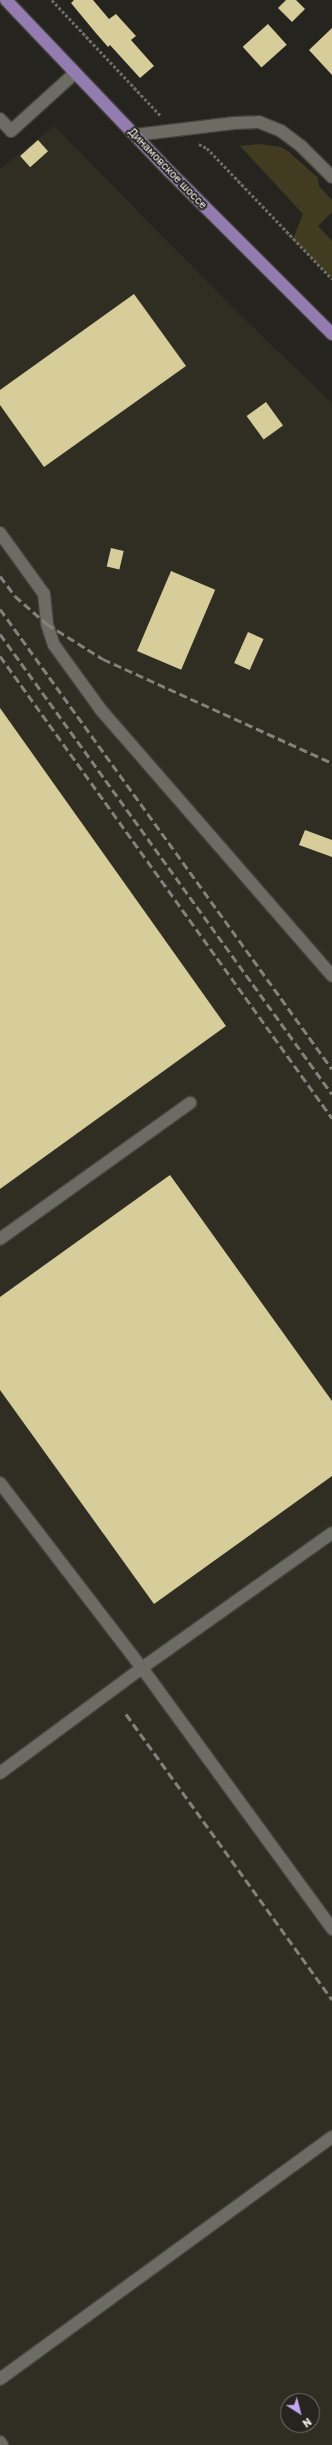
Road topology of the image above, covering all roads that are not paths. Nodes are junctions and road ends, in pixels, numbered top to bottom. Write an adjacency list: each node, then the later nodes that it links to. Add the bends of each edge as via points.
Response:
1 (9, 1): 2 (main road, Динамовское шоссе)
2 (75, 73): 3 (lane, via 11,131); 4 (main road, Динамовское шоссе)
3 (0, 120)
4 (135, 135): 5 (lane, via 259,122 281,131 301,146); 6 (main road, Динамовское шоссе)
5 (332, 177)
6 (332, 334)
7 (0, 533): 8 (lane, via 44,594 47,624 54,645 102,710)
8 (332, 976)
9 (190, 1103): 10 (lane)
10 (0, 1239)
11 (0, 1483): 13 (lane)
12 (332, 1533): 13 (lane)
13 (142, 1668): 14 (lane); 15 (lane)
14 (0, 1774)
15 (332, 1929)
16 (332, 2137): 17 (lane)
17 (0, 2379)
18 (0, 2442): 19 (lane)
19 (2, 2445)

